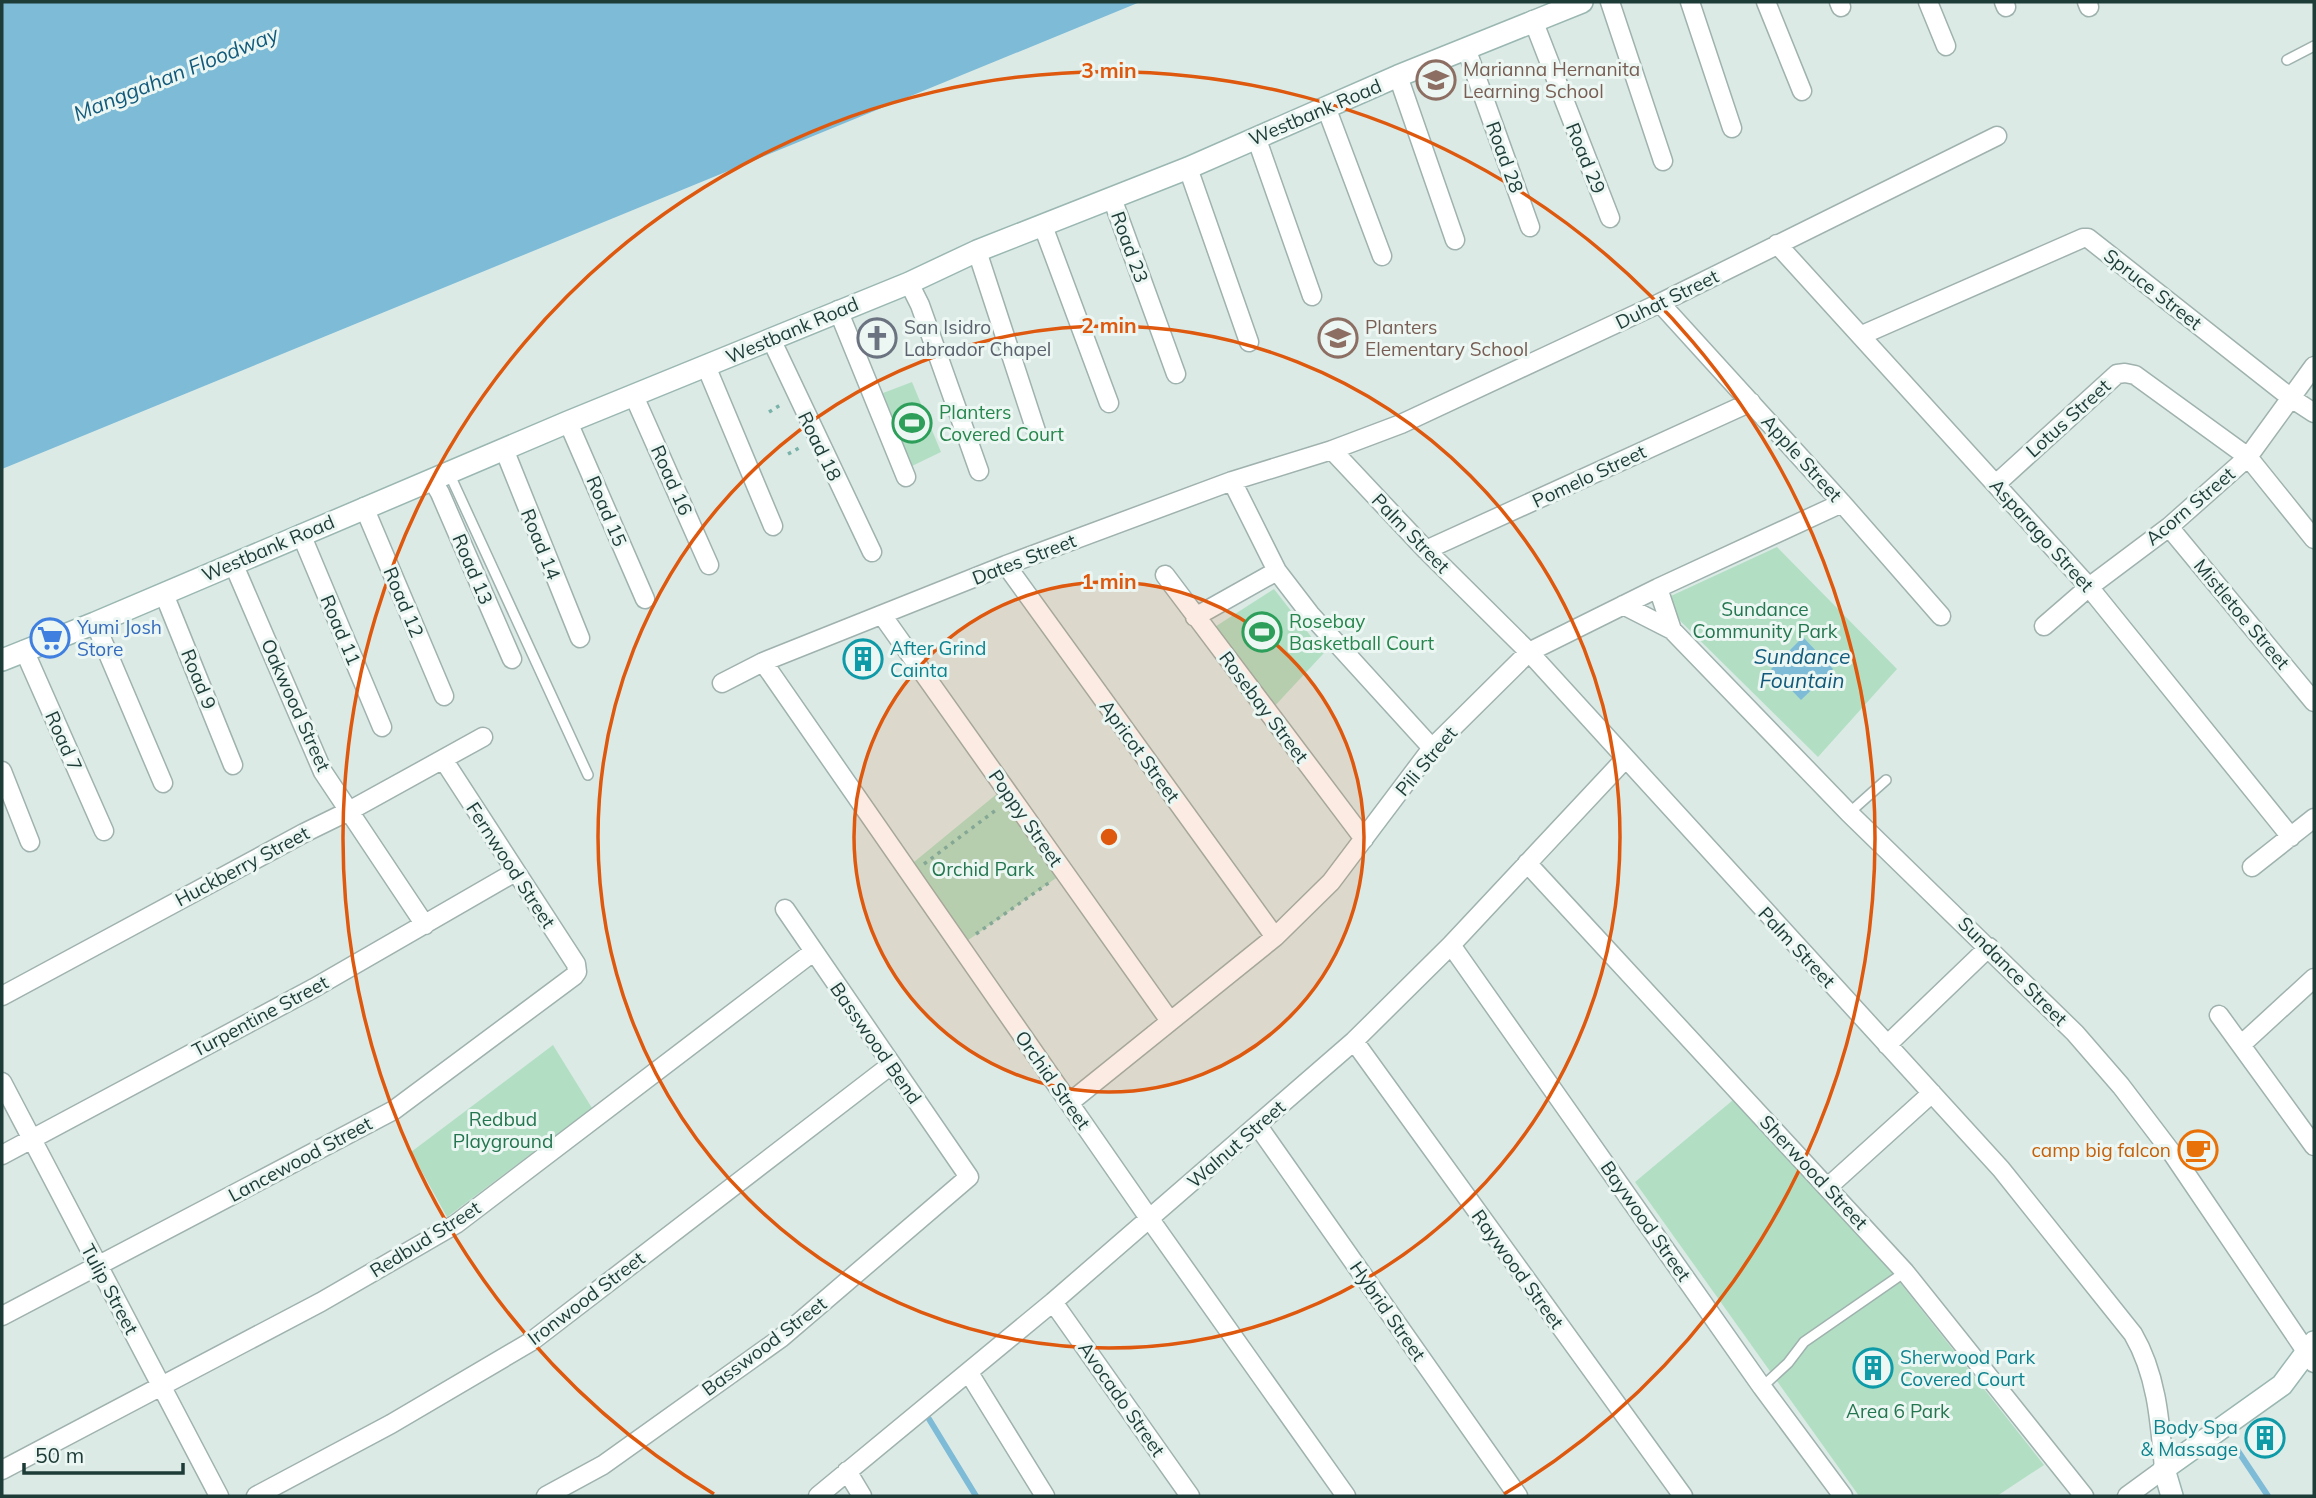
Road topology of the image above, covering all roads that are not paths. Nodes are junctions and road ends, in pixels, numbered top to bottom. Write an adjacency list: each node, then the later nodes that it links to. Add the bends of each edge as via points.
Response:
1 (1582, 2): 6 (street, Westbank Road)
2 (1610, 2): 17 (street)
3 (1690, 2): 14 (street)
4 (1766, 2): 12 (street)
5 (1928, 2): 7 (street)
6 (1533, 20): 9 (street, Westbank Road); 20 (street, Road 29)
7 (1946, 46)
8 (2314, 46): 10 (lane)
9 (1466, 48): 11 (street, Westbank Road); 21 (street, Road 28)
10 (2287, 60)
11 (1398, 76): 13 (street, Westbank Road); 23 (street)
12 (1802, 91)
13 (1326, 107): 16 (street, Westbank Road); 26 (street)
14 (1732, 128)
15 (1997, 136): 24 (street, Duhat Street)
16 (1256, 137): 18 (street, Westbank Road); 28 (street)
17 (1663, 161)
18 (1188, 168): 19 (street, Westbank Road); 33 (street)
19 (1112, 198): 22 (street, Westbank Road); 36 (street, Road 23)
20 (1610, 218)
21 (1530, 227)
22 (1046, 236): 25 (street, Westbank Road); 40 (street)
23 (1455, 240)
24 (1777, 244): 29 (street, Duhat Street); 31 (street, Asparago Street)
25 (977, 251): 27 (street, Westbank Road); 43 (street)
26 (1382, 256)
27 (909, 283): 30 (street, Westbank Road); 47 (street)
28 (1312, 296)
29 (1660, 303): 39 (street, Apple Street); 45 (street, Duhat Street, via 1401,424)
30 (838, 310): 32 (street, Westbank Road); 49 (street)
31 (1862, 335): 38 (street, Spruce Street, via 2088,238); 51 (street, Asparago Street)
32 (771, 339): 34 (street, Westbank Road); 59 (street, Road 18)
33 (1249, 342)
34 (706, 366): 37 (street, Westbank Road); 54 (street)
35 (2314, 366): 38 (street, Acorn Street)
36 (1176, 374)
37 (634, 396): 42 (street, Westbank Road); 61 (street, Road 16)
38 (2291, 398): 41 (street, Spruce Street); 46 (street, Acorn Street)
39 (1751, 402): 52 (street, Apple Street); 58 (street, Pomelo Street)
40 (1109, 403)
41 (2314, 413)
42 (568, 422): 44 (street, Westbank Road); 68 (street, Road 15)
43 (1036, 430)
44 (503, 449): 48 (street, Westbank Road); 76 (street, Road 14)
45 (1332, 450): 50 (street, Dates Street); 58 (street, Palm Street)
46 (2248, 457): 51 (street, Lotus Street, via 2135,375 2125,373 2117,374); 55 (street, Acorn Street); 57 (street)
47 (979, 471)
48 (441, 477): 53 (street, Westbank Road); 79 (street, Road 13, via 440,492); 92 (lane)
49 (906, 477)
50 (1232, 481): 62 (street, Dates Street); 63 (street)
51 (1996, 484): 65 (street, Asparago Street)
52 (1842, 503): 66 (street, Pili Street); 71 (street, Apple Street)
53 (364, 507): 56 (street, Westbank Road); 83 (street, Road 12)
54 (773, 526)
55 (2169, 527): 65 (street, Acorn Street); 84 (street, Mistletoe Street)
56 (301, 534): 60 (street, Westbank Road); 85 (street, Road 11)
57 (2314, 539)
58 (1426, 550): 78 (street, Palm Street)
59 (872, 552)
60 (233, 563): 67 (street, Westbank Road); 95 (street, Oakwood Street, via 323,772)
61 (709, 565)
62 (1006, 565): 70 (street, Dates Street); 107 (street, Apricot Street)
63 (1277, 571): 72 (street); 87 (street, via 1310,614)
64 (1165, 575): 72 (street, Rosebay Street)
65 (2090, 587): 74 (street, Acorn Street); 99 (street, Asparago Street)
66 (1658, 588): 69 (street, Pili Street); 75 (street)
67 (164, 594): 73 (street, Westbank Road); 90 (street, Road 9)
68 (645, 599)
69 (1623, 605): 75 (street); 78 (street, Pili Street)
70 (882, 615): 81 (street, Dates Street); 115 (street, Poppy Street)
71 (1941, 616)
72 (1195, 617): 100 (street, Rosebay Street)
73 (95, 623): 77 (street, Westbank Road); 94 (street)
74 (2043, 626)
75 (1672, 630): 96 (street, Sundance Street)
76 (580, 638)
77 (24, 650): 80 (street, Westbank Road); 98 (street, Road 7)
78 (1529, 652): 87 (street, Pili Street); 89 (street, Palm Street)
79 (512, 659)
80 (2, 660)
81 (764, 662): 82 (street, Dates Street); 122 (street, Orchid Street)
82 (722, 683)
83 (444, 696)
84 (2314, 702)
85 (382, 727)
86 (483, 737): 88 (street, Huckberry Street)
87 (1432, 748): 100 (street, Pili Street)
88 (443, 759): 95 (street, Huckberry Street); 104 (street, Fernwood Street)
89 (1625, 759): 102 (street, Walnut Street); 118 (street, Palm Street)
90 (233, 765)
91 (2, 771): 101 (street)
92 (588, 775)
93 (1886, 780): 96 (lane)
94 (163, 783)
95 (349, 811): 106 (street, Oakwood Street); 113 (street, Huckberry Street)
96 (1849, 813): 109 (street, Sundance Street)
97 (2314, 818): 99 (street)
98 (104, 831)
99 (2291, 837): 103 (street)
100 (1364, 839): 107 (street, Pili Street, via 1331,882)
101 (30, 842)
102 (1527, 863): 108 (street, Walnut Street); 128 (street, Sherwood Street)
103 (2252, 867)
104 (515, 872): 106 (street, Turpentine Street); 111 (street, Fernwood Street)
105 (785, 909): 110 (street, Basswood Bend)
106 (425, 925): 124 (street, Turpentine Street)
107 (1275, 937): 115 (street, Pili Street)
108 (1451, 945): 116 (street, Walnut Street); 137 (street, Baywood Street)
109 (1989, 947): 118 (street); 134 (street, Sundance Street, via 2121,1086)
110 (813, 952): 119 (street, Basswood Bend); 136 (street, Redbud Street, via 456,1224 321,1302)
111 (577, 972): 130 (street, Lancewood Street, via 394,1110)
112 (2314, 978): 117 (street)
113 (2, 996)
114 (2219, 1015): 117 (street)
115 (1170, 1021): 122 (street, Pili Street)
116 (1354, 1041): 123 (street, Walnut Street); 150 (street, Raywood Street)
117 (2242, 1044): 125 (street)
118 (1887, 1045): 121 (street, Palm Street)
119 (891, 1065): 127 (street, Basswood Bend); 142 (street, Ironwood Street, via 532,1340 391,1424)
120 (2, 1082): 124 (street, Tulip Street)
121 (1932, 1093): 128 (street); 138 (street, Palm Street, via 2001,1169 2145,1353 2159,1406)
122 (1069, 1103): 129 (street, Orchid Street)
123 (1258, 1126): 129 (street, Walnut Street); 149 (street, Hybrid Street)
124 (33, 1138): 126 (street, Turpentine Street); 130 (street, Tulip Street)
125 (2313, 1142)
126 (2, 1154)
127 (969, 1177): 143 (street, Basswood Street, via 781,1338 603,1465)
128 (1828, 1188): 131 (street, Sherwood Street)
129 (1149, 1219): 132 (street, Walnut Street); 148 (street, Orchid Street)
130 (97, 1266): 133 (street, Lancewood Street); 136 (street, Tulip Street)
131 (1905, 1272): 137 (lane, via 1804,1342); 152 (street, Sherwood Street)
132 (1053, 1302): 135 (street, Walnut Street); 147 (street, Avocado Street)
133 (2, 1316)
134 (2312, 1352): 138 (street, via 2282,1385)
135 (969, 1373): 140 (street, Walnut Street); 146 (street)
136 (160, 1385): 139 (street, Redbud Street); 141 (street, Tulip Street)
137 (1762, 1387): 151 (street, Baywood Street)
138 (2164, 1469): 153 (street); 154 (street, Palm Street)
139 (2, 1470)
140 (847, 1471): 144 (street, Walnut Street); 145 (street)
141 (219, 1496)
142 (256, 1496)
143 (546, 1496)
144 (818, 1496)
145 (862, 1496)
146 (1045, 1496)
147 (1190, 1496)
148 (1346, 1496)
149 (1518, 1496)
150 (1683, 1496)
151 (1843, 1496)
152 (2084, 1496)
153 (2127, 1496)
154 (2172, 1496)

